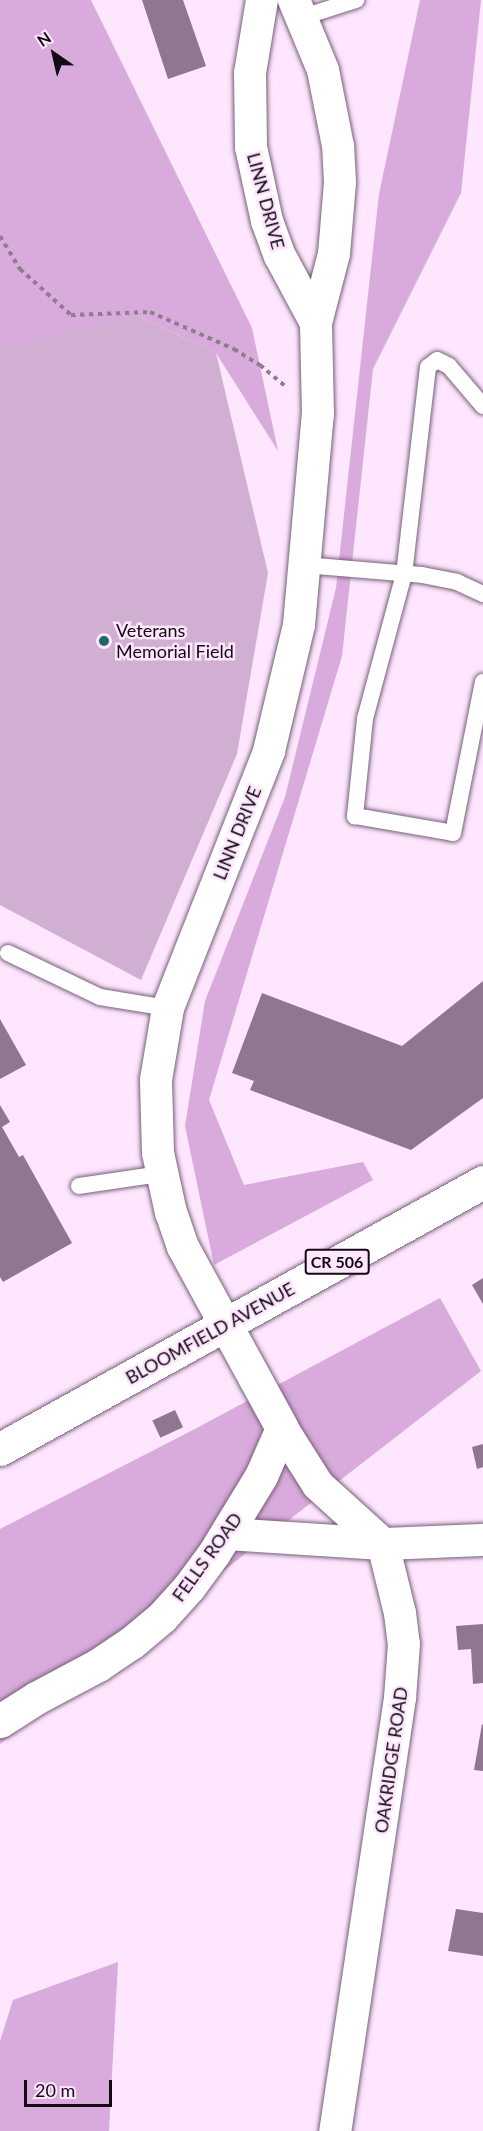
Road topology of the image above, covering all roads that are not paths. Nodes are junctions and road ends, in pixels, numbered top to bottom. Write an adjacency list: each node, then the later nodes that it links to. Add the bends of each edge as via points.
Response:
1 (262, 0): 4 (street, LINN DRIVE, via 250,73 254,166 280,256)
2 (356, 0): 3 (lane)
3 (298, 9): 4 (street, LINN DRIVE, via 323,70 332,108 340,182 334,254)
4 (316, 323): 6 (street, LINN DRIVE, via 318,414)
5 (483, 406): 7 (lane, via 449,366 437,360 428,366)
6 (304, 565): 7 (lane); 11 (street, LINN DRIVE, via 299,625 269,751)
7 (404, 574): 8 (lane, via 457,582); 9 (lane, via 364,719 355,816 453,833)
8 (483, 594)
9 (483, 682)
10 (8, 953): 11 (lane, via 100,997)
11 (168, 1008): 12 (street, LINN DRIVE, via 156,1080)
12 (160, 1174): 14 (lane); 15 (street, LINN DRIVE, via 183,1247)
13 (483, 1182): 15 (main road, BLOOMFIELD AVENUE / CR 506)
14 (79, 1186)
15 (225, 1324): 16 (main road); 17 (main road, BLOOMFIELD AVENUE / CR 506)
16 (282, 1428): 18 (main road, FELLS ROAD, via 261,1476); 20 (street, via 318,1485)
17 (0, 1449)
18 (227, 1534): 20 (street); 21 (main road, FELLS ROAD, via 189,1587 131,1643)
19 (483, 1540): 20 (street)
20 (383, 1545): 22 (street, OAKRIDGE ROAD, via 400,1613 404,1671)
21 (0, 1721)
22 (335, 2131)

